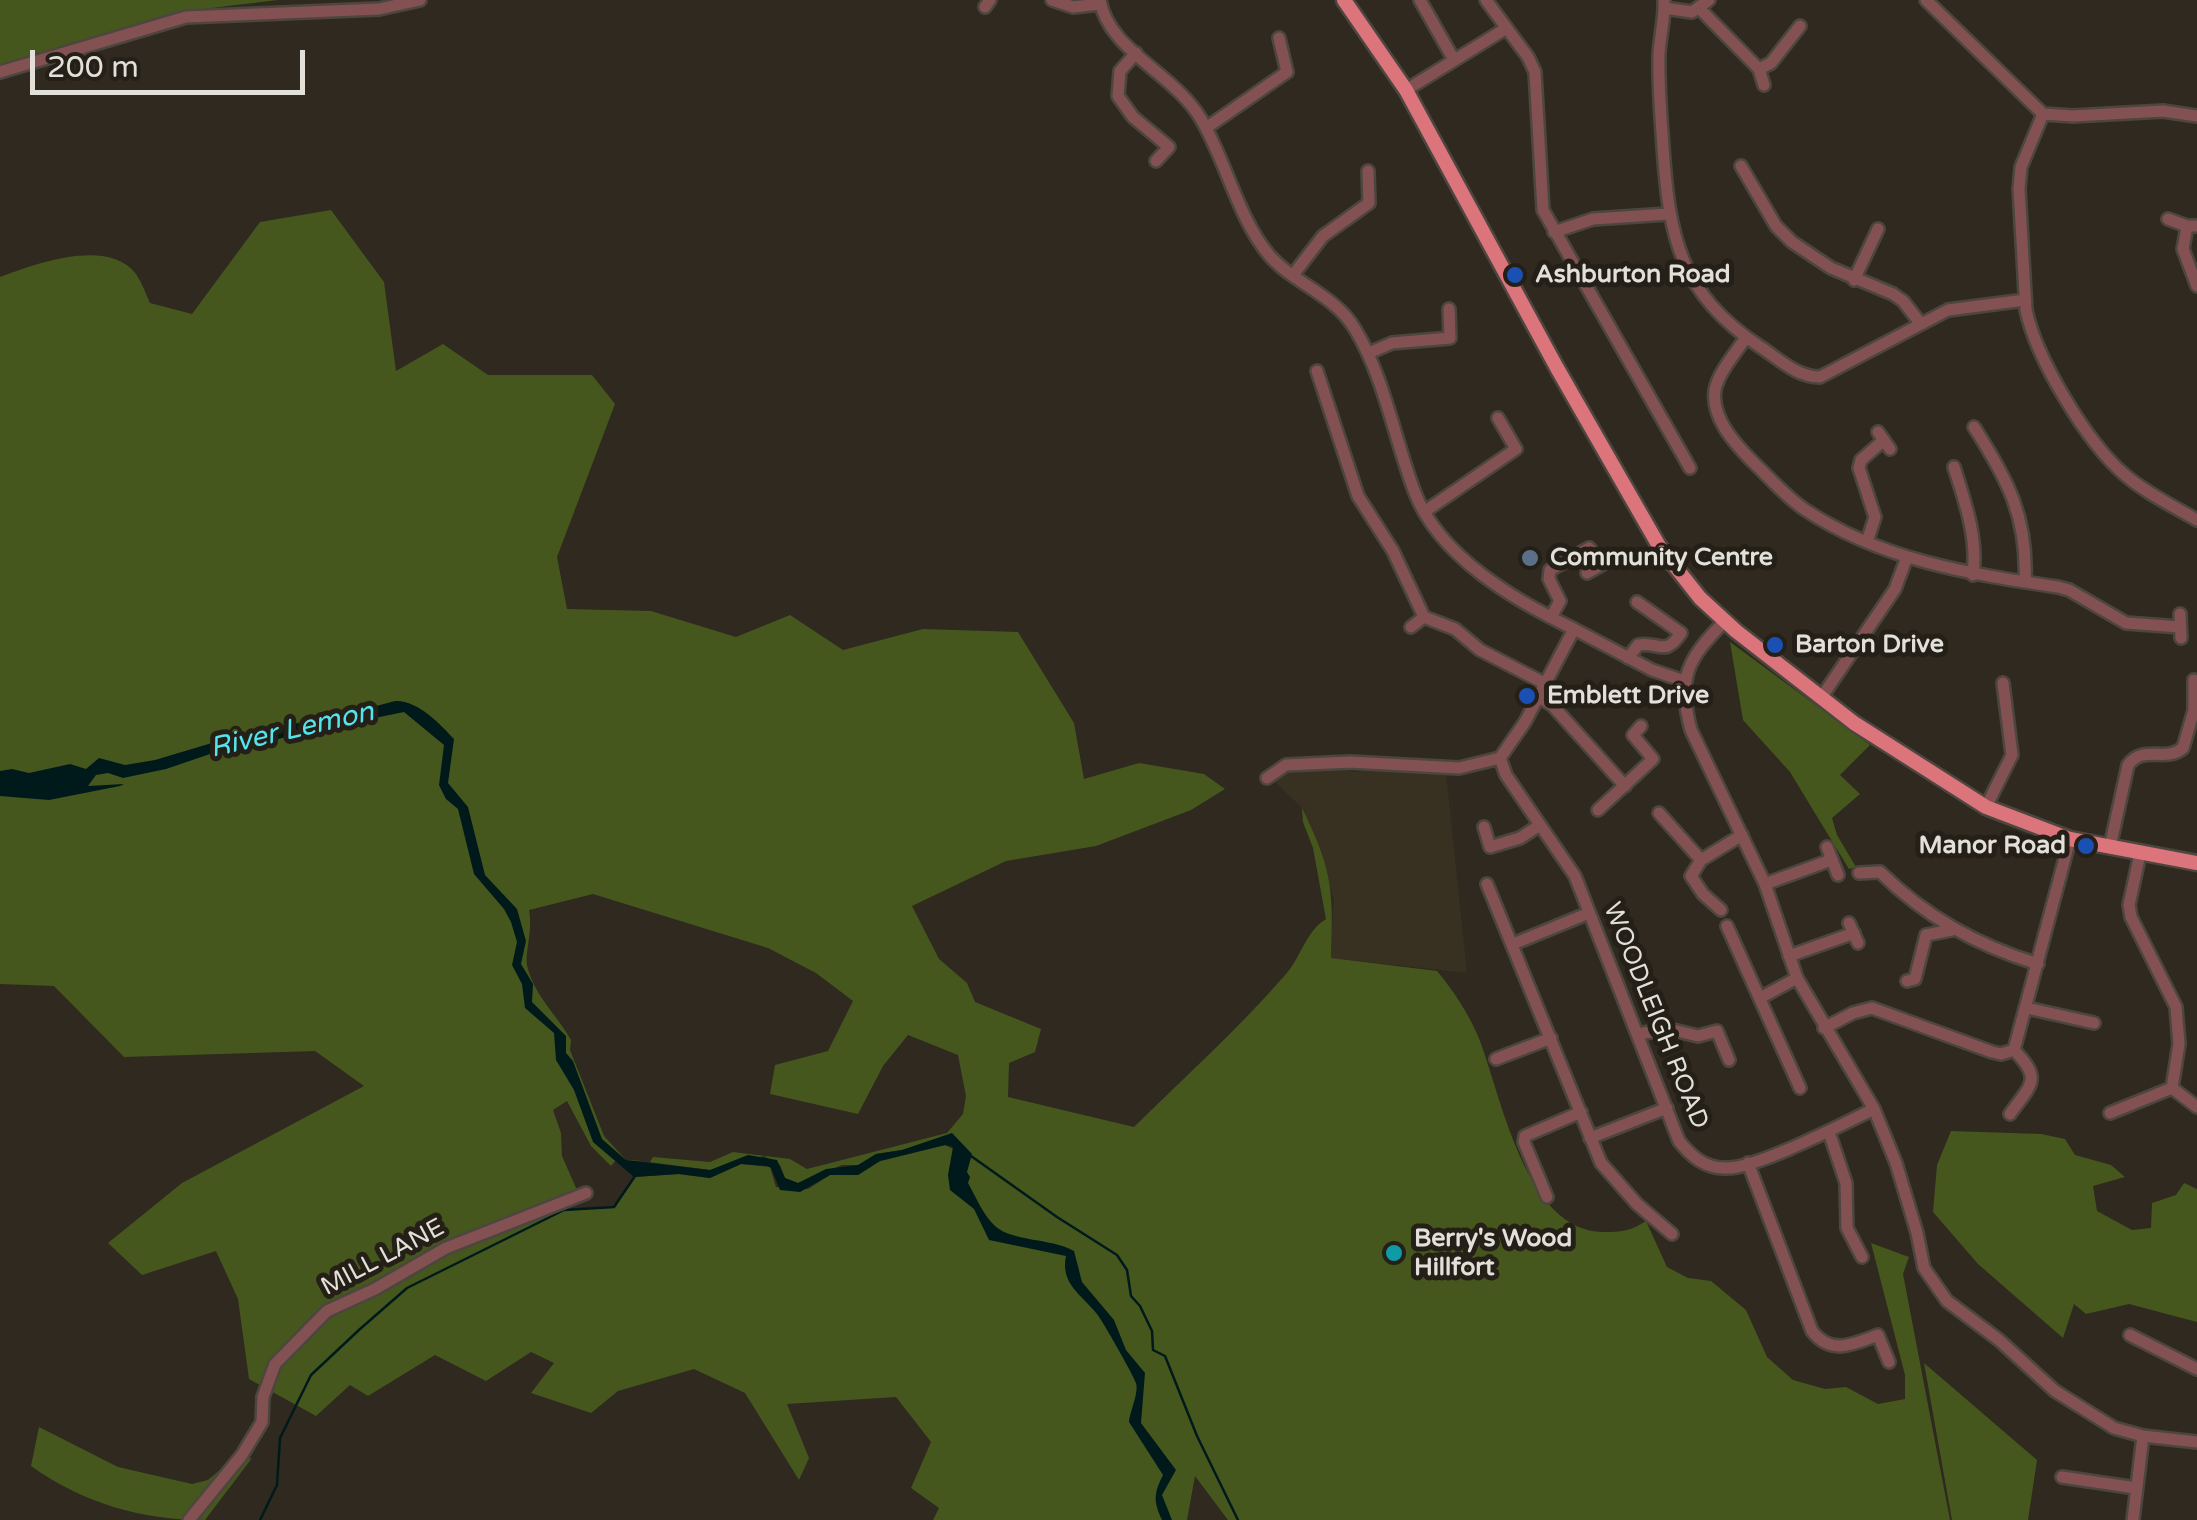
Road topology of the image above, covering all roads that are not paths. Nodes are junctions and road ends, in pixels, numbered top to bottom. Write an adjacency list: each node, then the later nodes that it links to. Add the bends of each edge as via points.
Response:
1 (420, 0): 16 (street, via 379,9 186,17)
2 (1052, 0): 7 (street, via 1073,7)
3 (1344, 0): 18 (main road)
4 (1420, 0): 14 (street)
5 (1486, 0): 11 (street)
6 (1926, 0): 19 (street)
7 (1100, 2): 13 (street, via 1111,32)
8 (1664, 4): 9 (street, via 1692,12); 25 (street, via 1659,52)
9 (1704, 4): 15 (street)
10 (1800, 26): 15 (street)
11 (1505, 30): 14 (street); 29 (street, via 1535,72 1541,191)
12 (1279, 38): 21 (street, via 1286,72)
13 (1136, 53): 21 (street, via 1166,77); 22 (street, via 1120,71 1118,96 1169,147)
14 (1454, 60): 18 (street)
15 (1759, 69): 17 (street)
16 (0, 72)
17 (1764, 86)
18 (1406, 90): 54 (main road, via 1659,546)
19 (2043, 114): 20 (street, via 2137,111); 33 (street, via 2018,190)
20 (2194, 119)
21 (1206, 128): 30 (street, via 1256,238)
22 (1156, 161)
23 (1739, 163): 31 (street, via 1776,226)
24 (1368, 171): 30 (street, via 1369,203 1323,236)
25 (1668, 214): 29 (street, via 1593,219); 36 (street, via 1699,288)
26 (2168, 218): 27 (street)
27 (2192, 226): 32 (street, via 2183,249)
28 (1879, 227): 31 (street)
29 (1554, 232): 43 (street)
30 (1293, 275): 37 (street, via 1336,304)
31 (1854, 280): 35 (street, via 1893,294)
32 (2197, 286)
33 (2025, 300): 35 (street, via 1959,306); 45 (street, via 2041,350 2095,444 2128,478)
34 (1449, 309): 37 (street, via 1450,338 1392,343)
35 (1921, 324): 36 (street, via 1820,376 1800,374)
36 (1746, 337): 46 (street, via 1715,391 1724,428 1790,498)
37 (1369, 353): 44 (street)
38 (1317, 371): 52 (street, via 1358,496)
39 (1498, 418): 44 (street, via 1516,449)
40 (1974, 427): 50 (street, via 2016,500)
41 (1884, 440): 46 (street, via 1858,468 1874,517)
42 (1953, 467): 49 (street, via 1970,521)
43 (1692, 473)
44 (1424, 512): 53 (street, via 1475,568)
45 (2197, 520)
46 (1867, 542): 47 (street)
47 (1907, 557): 49 (street); 64 (street, via 1895,589)
48 (1587, 573): 53 (street, via 1602,564 1590,548 1550,570 1560,601)
49 (1973, 575): 50 (street)
50 (2024, 582): 55 (street, via 2070,590 2126,623)
51 (1636, 602): 58 (street, via 1681,633 1664,648 1638,645)
52 (1424, 617): 56 (street); 61 (street, via 1455,628 1480,650)
53 (1551, 618): 57 (street)
54 (1725, 622): 60 (street); 64 (main road)
55 (2180, 626)
56 (1410, 627)
57 (1574, 629): 58 (street); 61 (street)
58 (1628, 658): 60 (street)
59 (2194, 680): 76 (street, via 2183,748 2167,756 2144,753 2128,765)
60 (1684, 681): 74 (street, via 1691,730)
61 (1544, 683): 63 (street)
62 (2003, 684): 69 (street, via 2012,756)
63 (1538, 696): 66 (street); 68 (street)
64 (1822, 698): 69 (main road)
65 (1641, 726): 68 (street, via 1633,736 1653,759)
66 (1500, 758): 67 (street, via 1459,768 1286,765); 72 (street, WOODLEIGH ROAD)
67 (1267, 778)
68 (1625, 786): 70 (street)
69 (1986, 807): 75 (main road)
70 (1598, 810)
71 (1659, 813): 78 (street)
72 (1540, 825): 73 (street, via 1490,852); 85 (street, WOODLEIGH ROAD)
73 (1484, 827)
74 (1742, 835): 78 (street); 83 (street)
75 (2070, 838): 76 (main road); 91 (street)
76 (2110, 847): 77 (main road)
77 (2140, 854): 79 (main road); 104 (street, via 2129,904 2176,1007)
78 (1701, 860): 94 (street, via 1692,882 1724,915)
79 (2197, 863)
80 (1859, 873): 84 (street, via 1880,872)
81 (1838, 875): 83 (street, via 1829,853)
82 (1487, 884): 89 (street, via 1503,906)
83 (1765, 884): 90 (street)
84 (1922, 909): 86 (street); 88 (street)
85 (1589, 913): 89 (street); 98 (street, WOODLEIGH ROAD)
86 (1952, 930): 88 (street); 91 (street)
87 (1854, 933): 90 (street)
88 (1926, 935): 93 (street, via 1915,979)
89 (1513, 944): 99 (street)
90 (1789, 956): 92 (street)
91 (2038, 964): 95 (street)
92 (1798, 978): 94 (street); 97 (street)
93 (1906, 981)
94 (1760, 998): 103 (street)
95 (2027, 1008): 96 (street); 100 (street)
96 (2094, 1023)
97 (1824, 1028): 100 (street, via 1872,1008 1992,1052); 107 (street)
98 (1638, 1034): 102 (street, via 1717,1031); 106 (street, WOODLEIGH ROAD)
99 (1551, 1038): 101 (street); 108 (street)
100 (2014, 1050): 110 (street, via 2033,1074)
101 (1496, 1060)
102 (1729, 1060)
103 (1800, 1088)
104 (2172, 1088): 105 (street); 109 (street)
105 (2197, 1107)
106 (1666, 1108): 112 (street); 113 (street, WOODLEIGH ROAD, via 1692,1157 1722,1168)
107 (1874, 1109): 111 (street, WOODLEIGH ROAD); 121 (street, via 1918,1232 1924,1268 1947,1302 2055,1391 2114,1428)
108 (1581, 1112): 112 (street); 115 (street, via 1525,1136)
109 (2110, 1113)
110 (2010, 1114)
111 (1829, 1132): 113 (street, WOODLEIGH ROAD); 117 (street, via 1846,1183 1847,1228)
112 (1590, 1138): 116 (street, via 1608,1174)
113 (1748, 1163): 119 (street, via 1812,1331 1844,1347 1878,1335)
114 (586, 1193): 125 (street, MILL LANE, via 446,1248 327,1311 274,1364 262,1422)
115 (1548, 1197)
116 (1672, 1234)
117 (1862, 1258)
118 (2138, 1334): 120 (street)
119 (1889, 1362)
120 (2197, 1369)
121 (2143, 1436): 122 (street); 124 (street)
122 (2197, 1442)
123 (2062, 1477): 124 (street)
124 (2136, 1488): 126 (street)
125 (190, 1520)
126 (2133, 1520)

